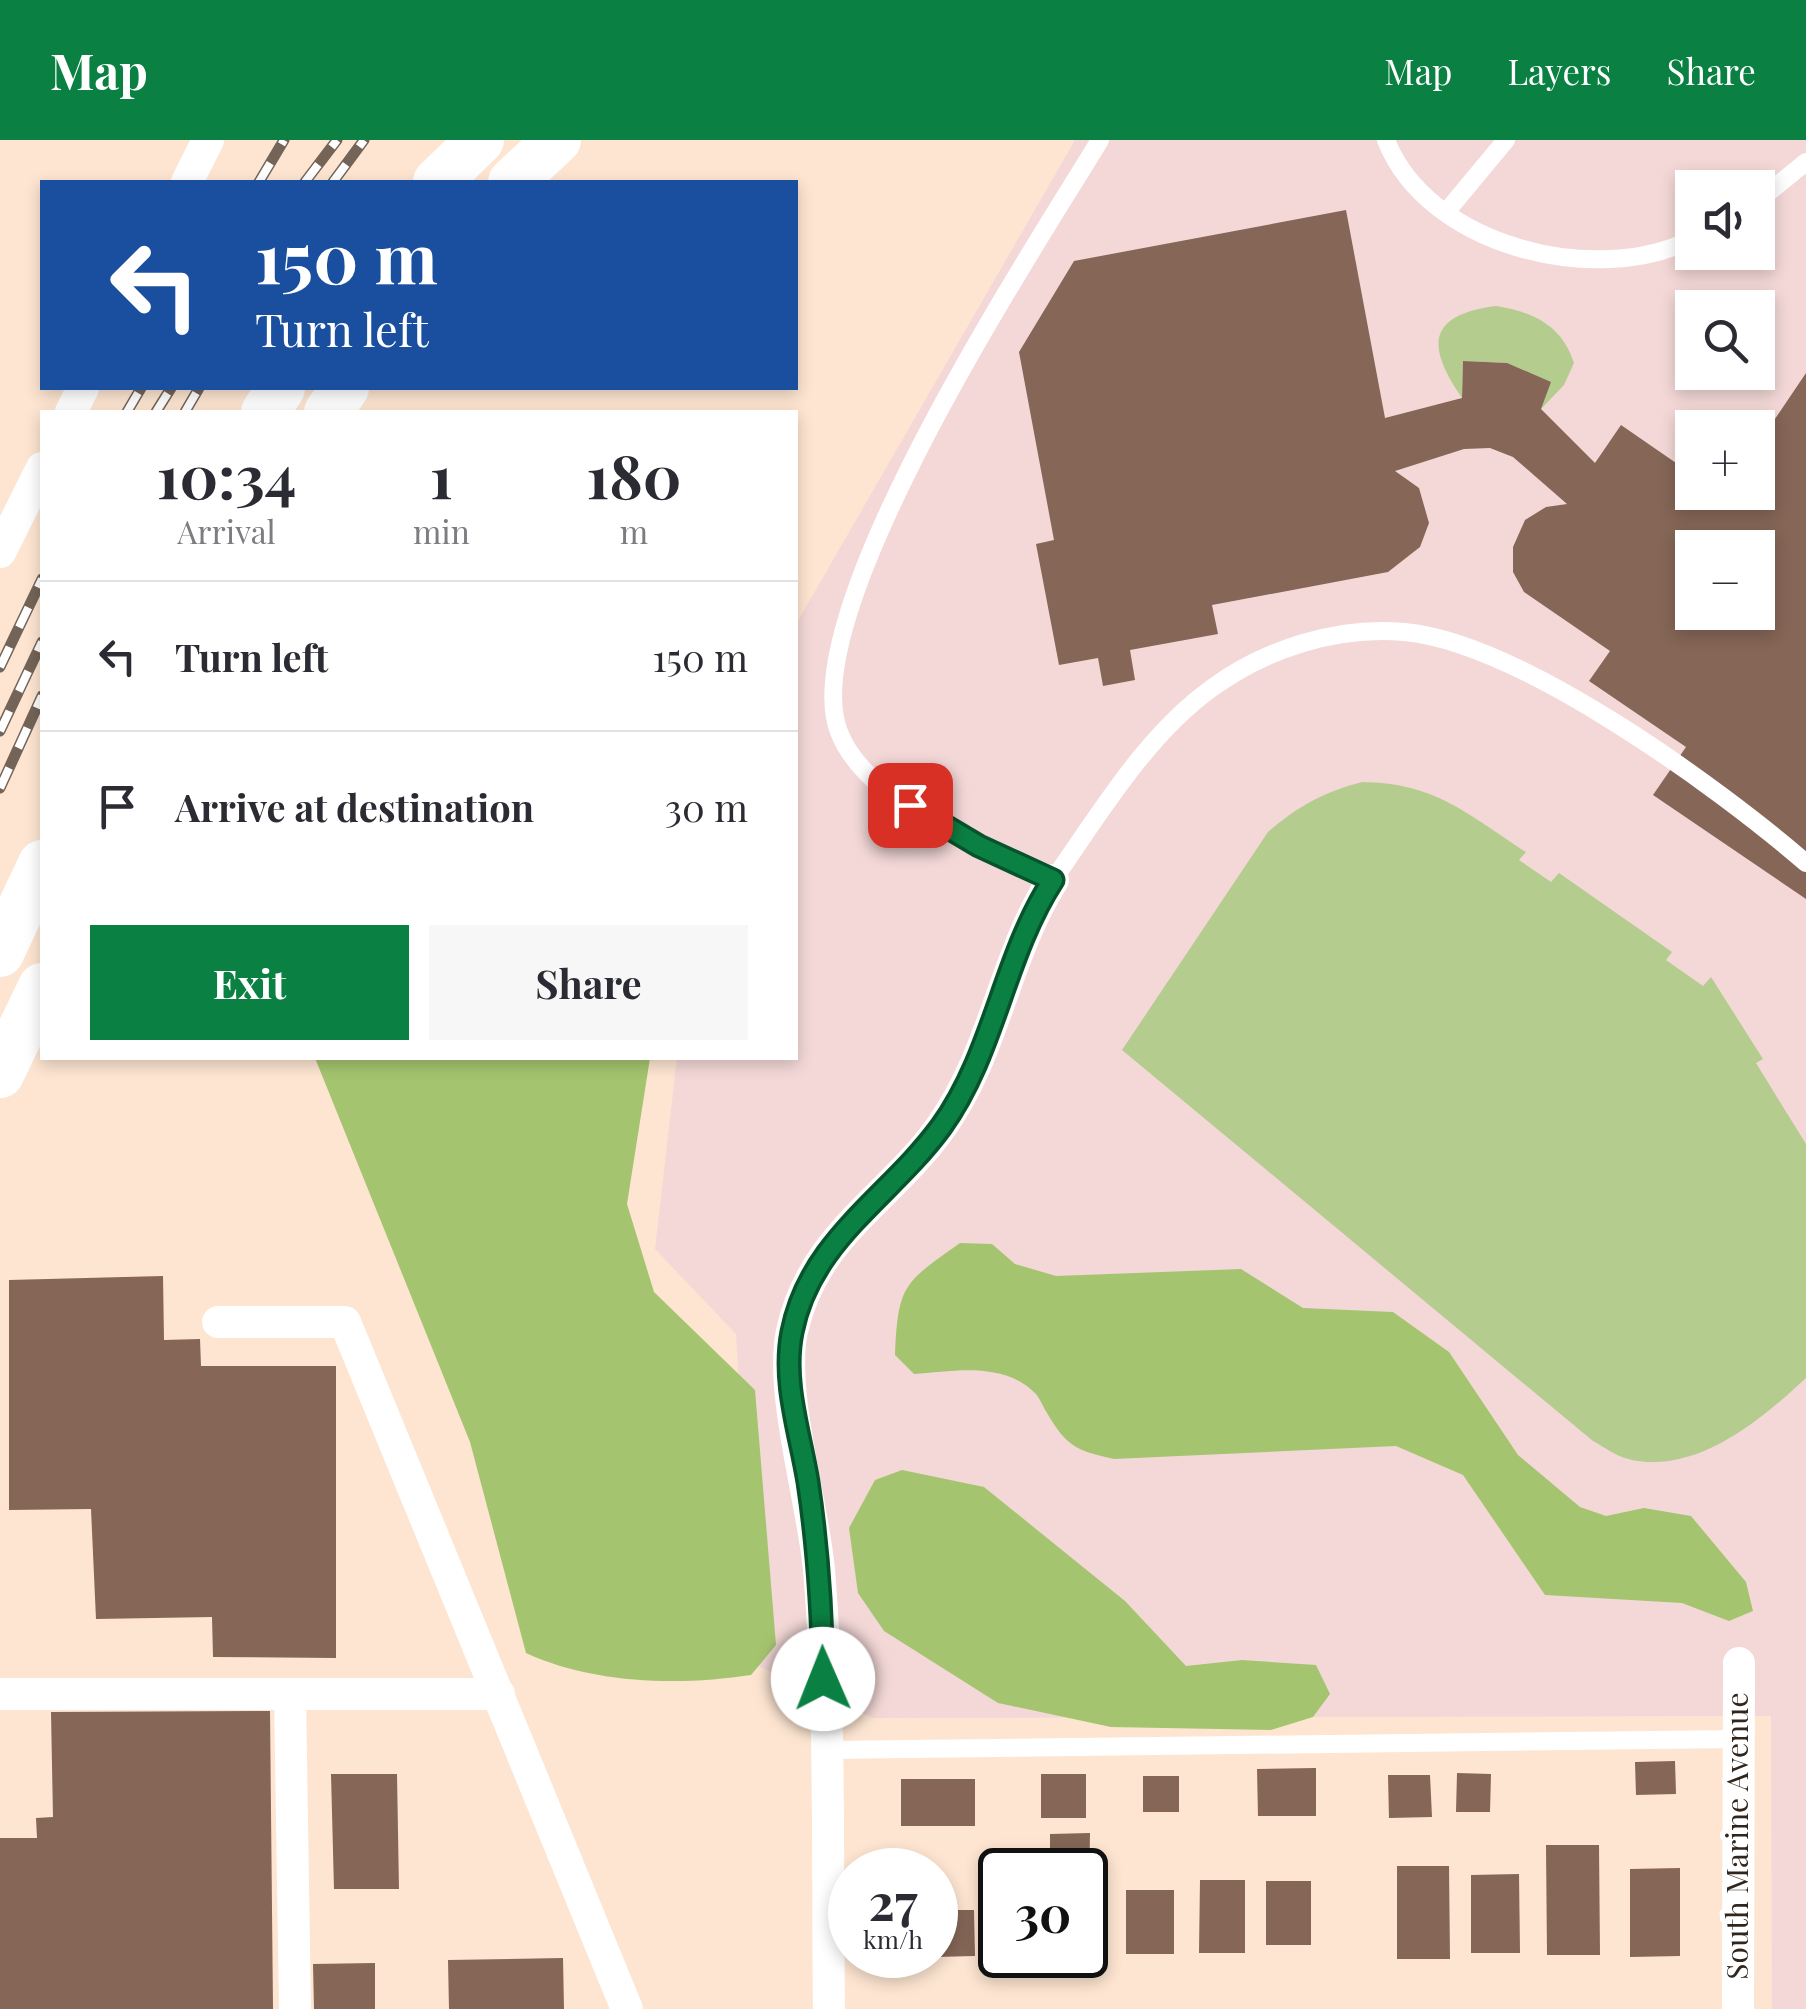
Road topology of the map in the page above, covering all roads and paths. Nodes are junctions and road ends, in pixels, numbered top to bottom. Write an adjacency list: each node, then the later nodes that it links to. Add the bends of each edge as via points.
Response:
1 (208, 140): 8 (street)
2 (480, 140): 9 (main road)
3 (557, 140): 10 (main road)
4 (1100, 140): 18 (lane, via 973,350 892,501 833,672 839,734 859,764 887,790 979,846)
5 (1386, 140): 12 (lane, via 1398,164)
6 (1506, 140): 12 (lane)
7 (1806, 162): 11 (lane)
8 (188, 180)
9 (439, 180)
10 (514, 180)
11 (1775, 187)
12 (1447, 211): 13 (lane, via 1511,247 1560,259 1601,262)
13 (1675, 245)
14 (40, 472): 15 (street)
15 (0, 552)
16 (1806, 863): 18 (lane, via 1689,772 1532,678 1427,635 1366,630 1288,649 1208,690 1117,789)
17 (40, 868): 19 (main road)
18 (1053, 880): 28 (street, via 1029,918 971,1076 914,1159 840,1232 809,1280 792,1331 788,1366 822,1608)
19 (0, 953)
20 (40, 991): 21 (main road)
21 (0, 1074)
22 (218, 1322): 26 (street, via 345,1322)
23 (1738, 1663): 27 (street, South Marine Avenue)
24 (0, 1694): 25 (street)
25 (290, 1694): 26 (street); 29 (street)
26 (498, 1694): 30 (street)
27 (1738, 1739): 28 (lane); 32 (street, South Marine Avenue)
28 (824, 1750): 31 (street)
29 (295, 2009)
30 (628, 2009)
31 (829, 2009)
32 (1738, 2009)

